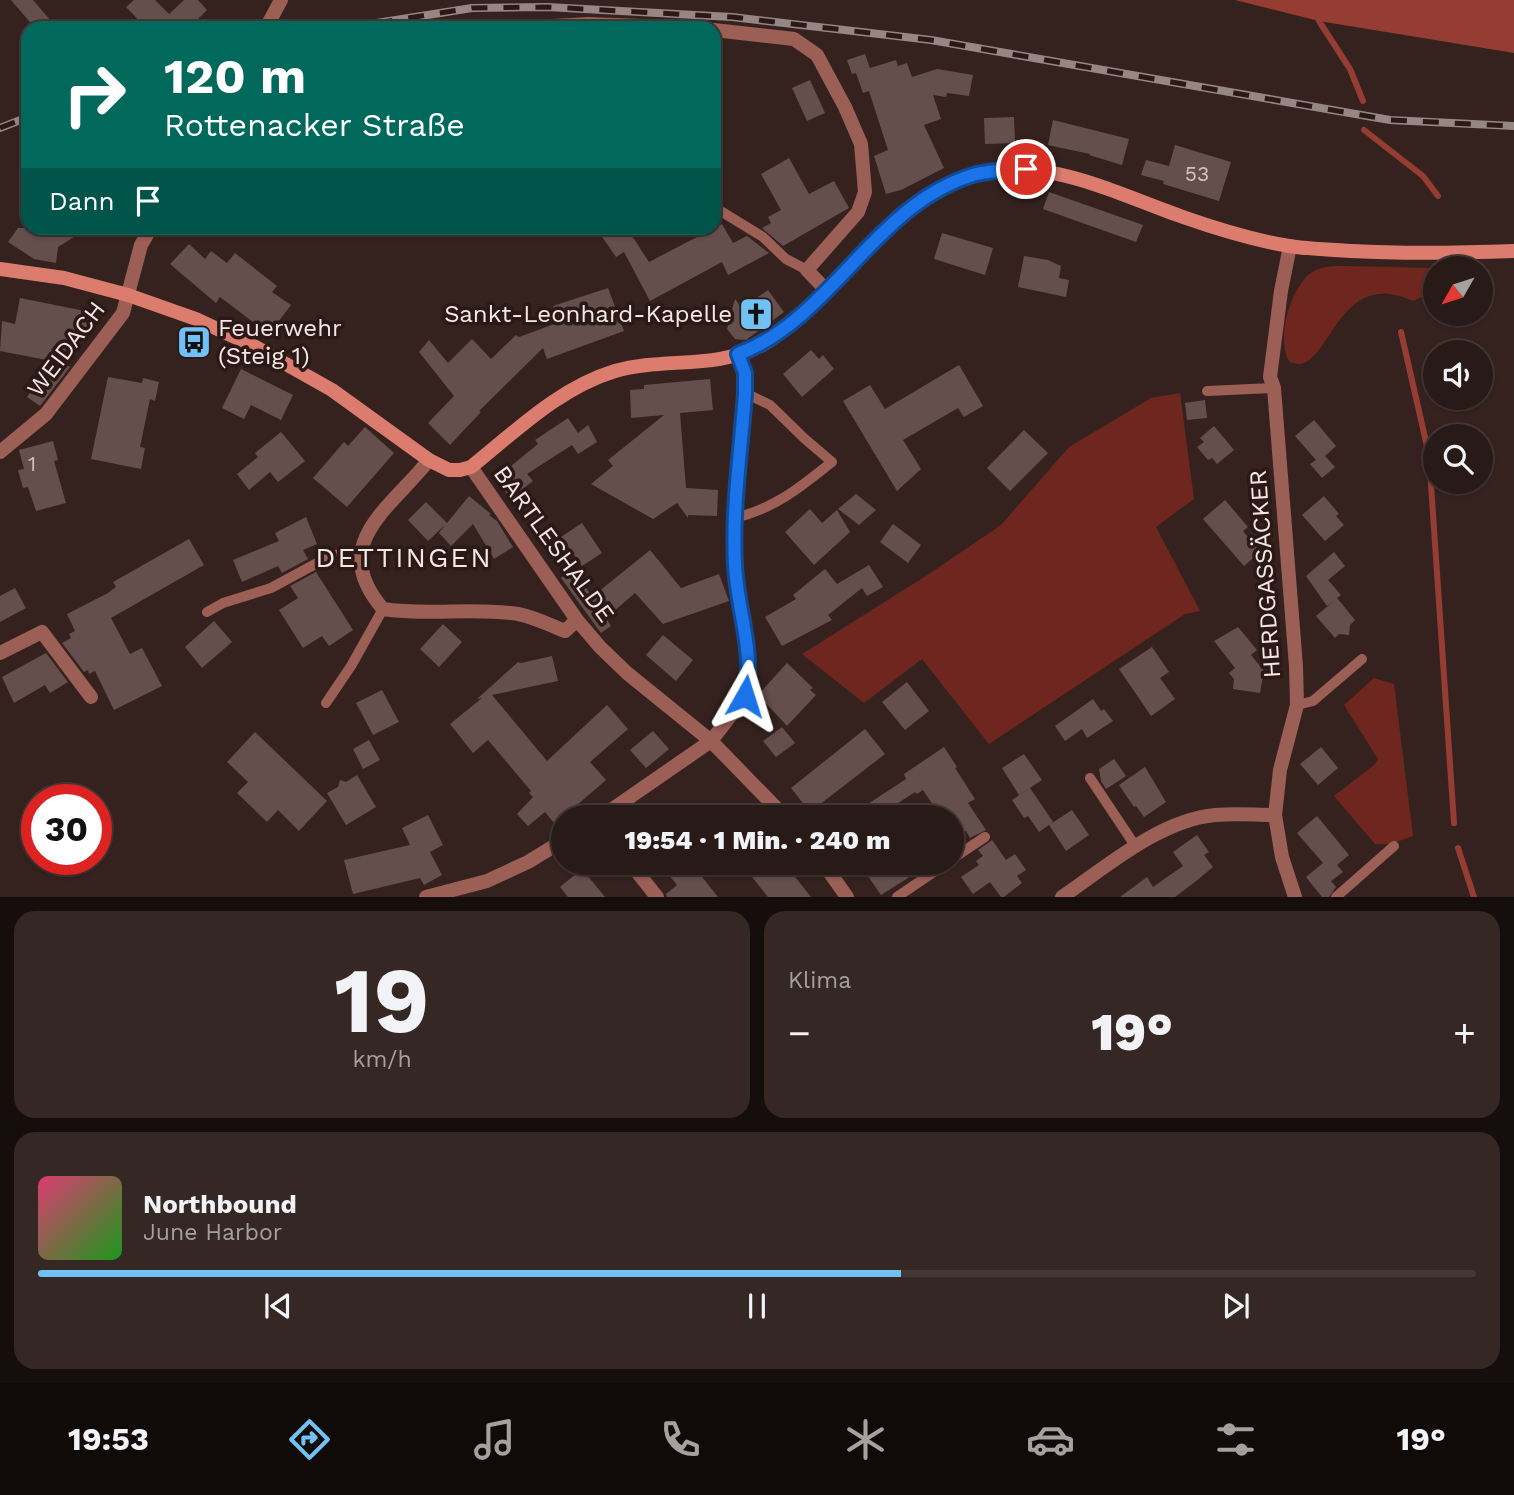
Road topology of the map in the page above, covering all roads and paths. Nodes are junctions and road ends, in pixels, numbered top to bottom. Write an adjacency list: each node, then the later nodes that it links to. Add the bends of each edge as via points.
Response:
1 (281, 0): 2 (street)
2 (269, 21)
3 (721, 31): 9 (street, via 794,39 817,55 861,144 865,192 858,212)
4 (721, 210): 9 (lane)
5 (147, 235): 11 (street, WEIDACH)
6 (1290, 246): 7 (main road, via 1399,253); 10 (main road, via 1211,226 1068,175 1026,169 976,174 935,191 880,234); 13 (street, HERDGASSÄCKER, via 1269,377)
7 (1514, 251)
8 (0, 269): 11 (main road, via 64,278)
9 (807, 270): 10 (street)
10 (825, 290): 12 (main road, via 784,331)
11 (128, 295): 16 (street, WEIDACH, via 110,332 46,414); 17 (main road, via 254,346 332,390)
12 (738, 354): 15 (street, via 745,373); 18 (main road, via 718,360 645,365 582,384 557,398)
13 (1274, 388): 14 (lane); 28 (street, HERDGASSÄCKER)
14 (1207, 391)
15 (745, 393): 19 (street); 19 (lane, via 770,405 832,462 788,497 754,514)
16 (0, 452)
17 (429, 460): 18 (main road, via 449,470); 20 (street, via 367,531)
18 (471, 467): 23 (street, BARTLESHALDE)
19 (734, 518): 29 (street, via 735,566 750,673 745,696)
20 (359, 554): 21 (street, via 361,574); 22 (lane, via 332,555 271,588)
21 (383, 609): 23 (street, via 521,614 565,631); 27 (lane)
22 (207, 612)
23 (577, 620): 29 (street, BARTLESHALDE, via 626,673)
24 (0, 653): 26 (street, via 42,632)
25 (1363, 659): 28 (lane, via 1313,701)
26 (91, 697)
27 (326, 702)
28 (1297, 705): 33 (street, HERDGASSÄCKER, via 1280,770)
29 (712, 741): 31 (street); 32 (street, BARTLESHALDE)
30 (1090, 778): 37 (lane)
31 (618, 805)
32 (773, 805)
33 (1275, 815): 37 (street, via 1195,819 1162,831); 48 (street, HERDGASSÄCKER)
34 (985, 837): 38 (lane)
35 (1394, 846): 49 (lane)
36 (551, 848): 42 (street)
37 (1136, 848): 47 (street)
38 (964, 851)
39 (640, 875): 44 (street)
40 (831, 875): 45 (street)
41 (929, 875): 46 (lane)
42 (456, 893): 43 (street)
43 (426, 897)
44 (657, 897)
45 (847, 897)
46 (897, 897)
47 (1062, 897)
48 (1295, 897)
49 (1336, 897)

